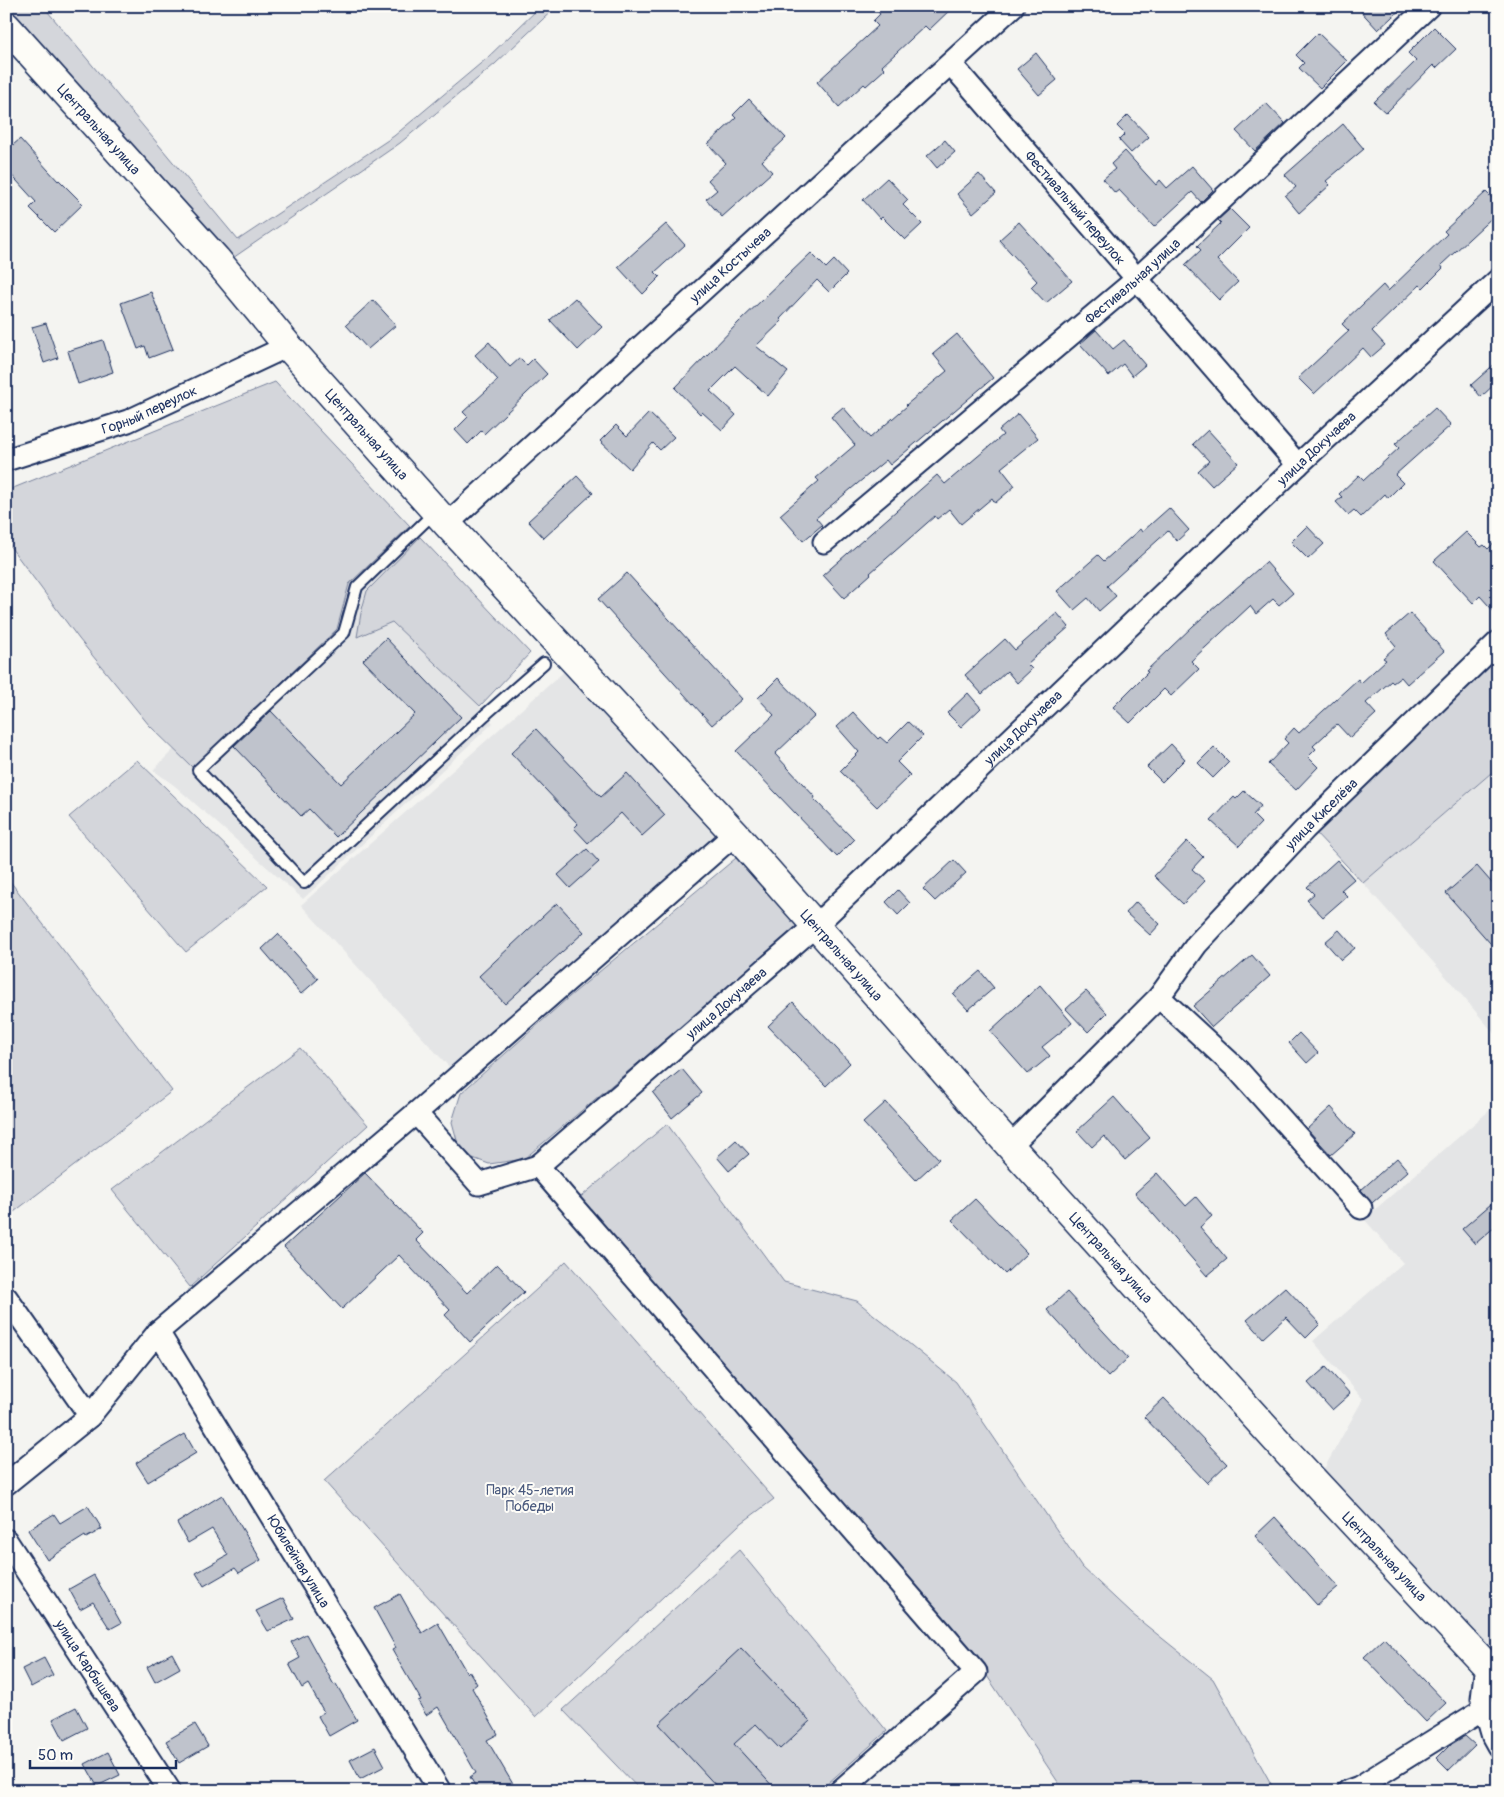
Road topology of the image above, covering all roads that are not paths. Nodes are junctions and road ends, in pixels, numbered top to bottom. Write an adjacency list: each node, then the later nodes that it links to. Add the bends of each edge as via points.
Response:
1 (1013, 6): 4 (street, улица Костычева)
2 (1429, 6): 5 (street, Фестивальная улица)
3 (6, 26): 7 (street, Центральная улица, via 216,259)
4 (951, 64): 5 (street, Фестивальный переулок); 10 (street, улица Костычева)
5 (1138, 278): 9 (street, Фестивальный переулок); 11 (street, Фестивальная улица)
6 (1498, 280): 9 (street, улица Докучаева)
7 (288, 346): 8 (street, Горный переулок, via 128,421); 10 (street, Центральная улица)
8 (6, 460)
9 (1298, 465): 15 (street, улица Докучаева)
10 (442, 517): 13 (lane, via 357,587 344,634 198,770 304,883); 14 (street, Центральная улица)
11 (824, 542)
12 (1498, 642): 16 (street, улица Киселёва, via 1305,829 1198,944)
13 (544, 663)
14 (735, 834): 15 (street, Центральная улица); 17 (street)
15 (815, 926): 18 (street, Центральная улица); 19 (street, улица Докучаева)
16 (1159, 997): 18 (street, улица Киселёва); 20 (street, via 1238,1070)
17 (416, 1112): 19 (street, via 479,1184); 22 (street)
18 (1010, 1146): 26 (street, Центральная улица, via 1288,1453)
19 (538, 1166): 31 (street, via 976,1672)
20 (1361, 1208)
21 (6, 1297): 23 (street)
22 (158, 1332): 23 (street); 30 (street, Юбилейная улица)
23 (90, 1416): 24 (street)
24 (6, 1484)
25 (6, 1540): 29 (street, улица Карбышева)
26 (1492, 1667): 27 (street, via 1482,1699)
27 (1484, 1709): 28 (street); 32 (street)
28 (1498, 1746)
29 (170, 1791)
30 (440, 1791)
31 (840, 1791)
32 (1348, 1791)

